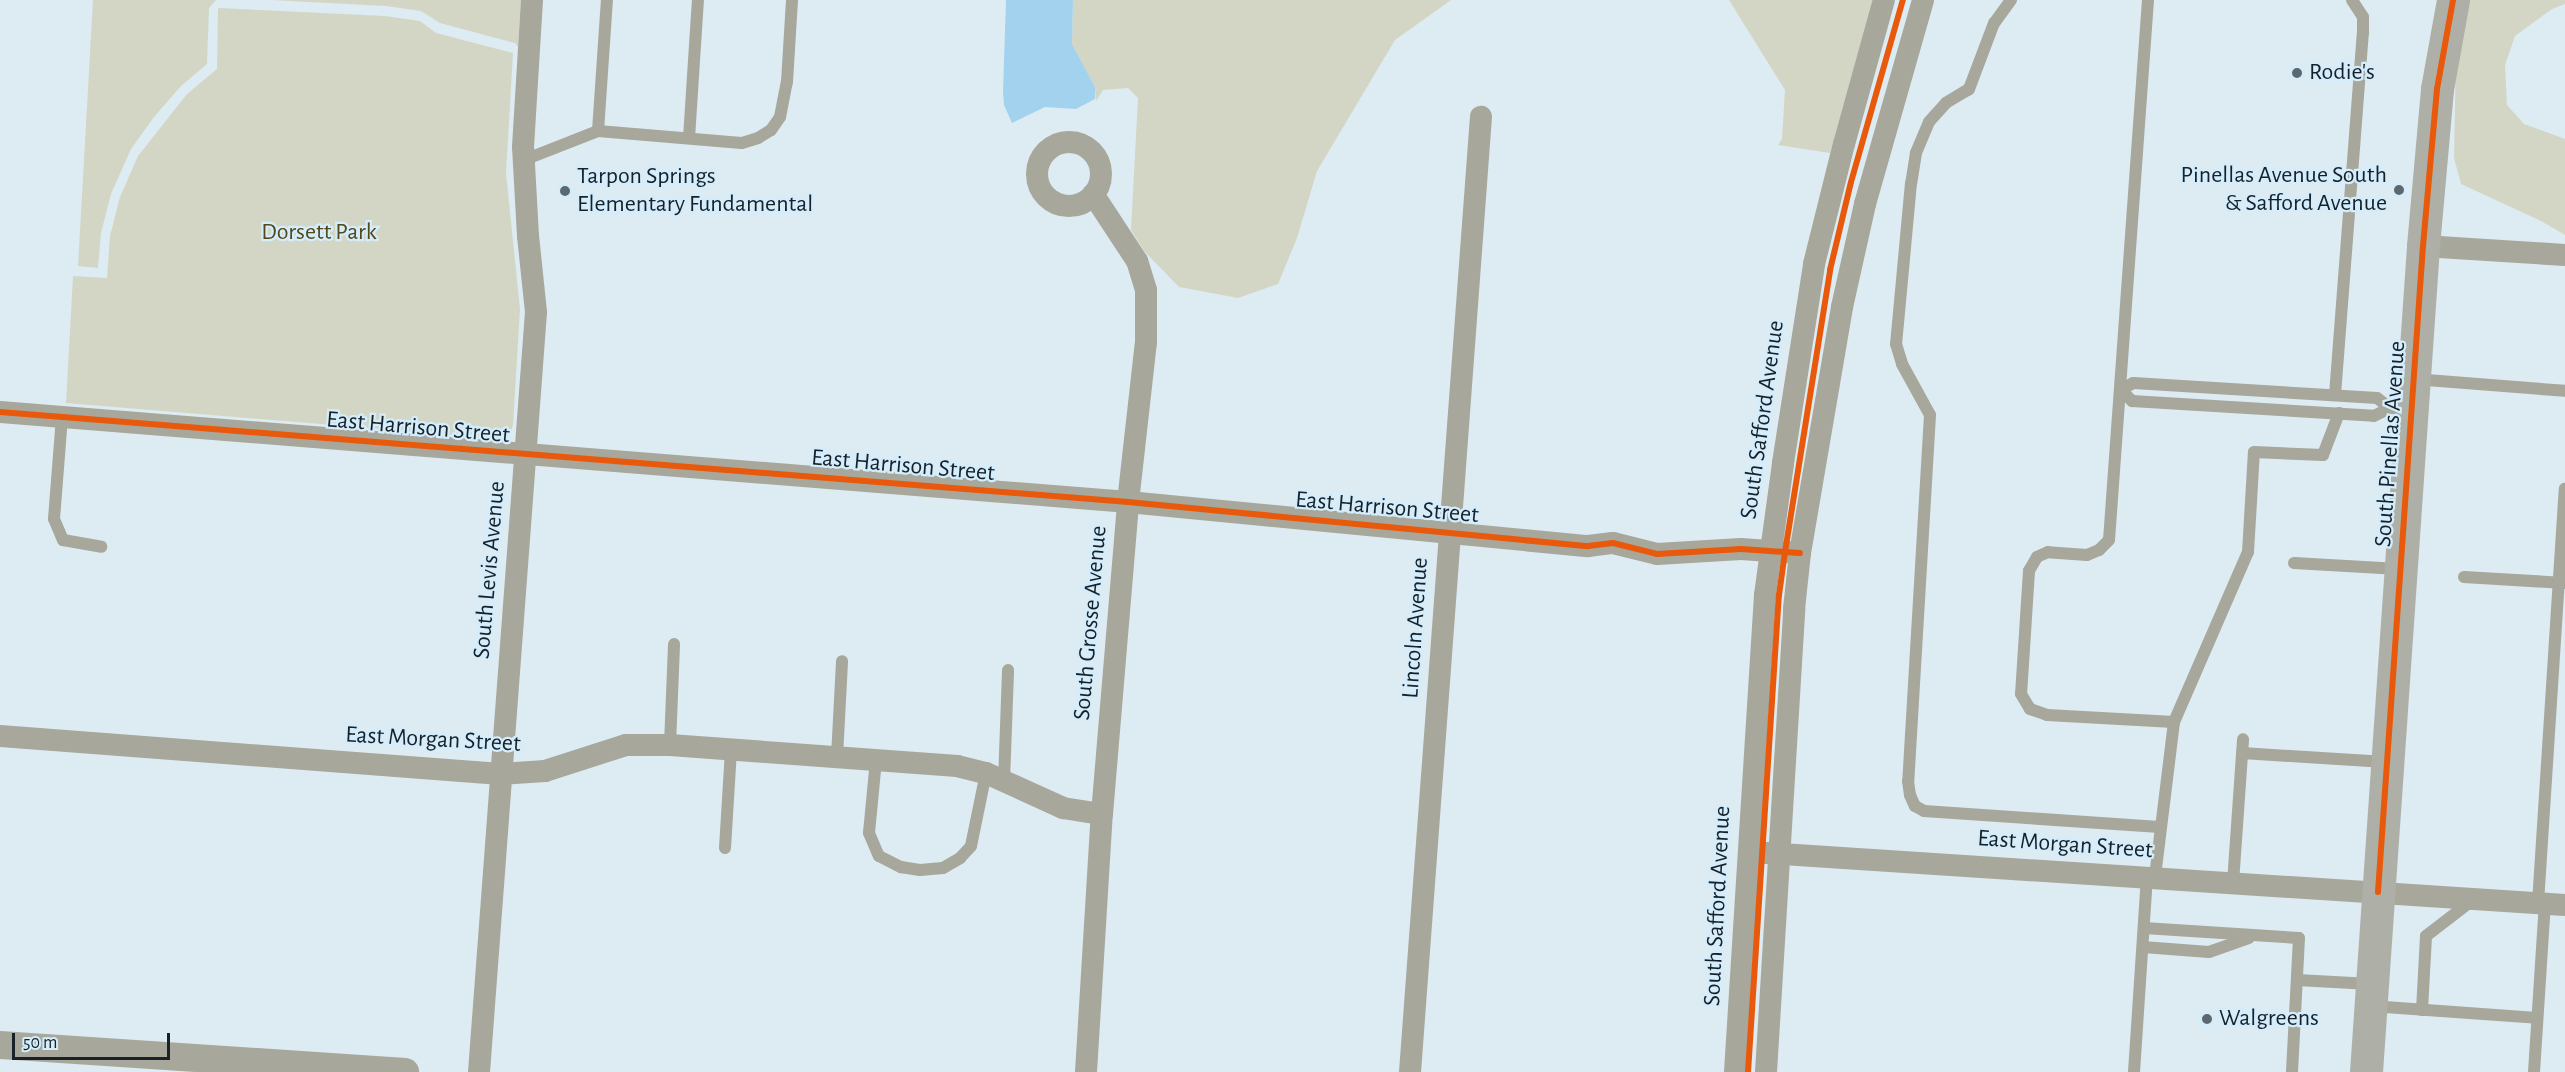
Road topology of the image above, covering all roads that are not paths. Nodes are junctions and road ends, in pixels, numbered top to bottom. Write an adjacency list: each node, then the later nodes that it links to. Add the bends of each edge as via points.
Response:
1 (532, 0): 14 (street, South Levis Avenue)
2 (607, 0): 12 (lane)
3 (698, 0): 13 (lane)
4 (792, 0): 13 (lane, via 787,82 780,117 771,130 742,143)
5 (1884, 0): 30 (street, South Safford Avenue, via 1814,264)
6 (1923, 0): 31 (street, via 1865,204 1842,307)
7 (2011, 0): 51 (lane, via 1994,23 1969,89 1946,103 1929,122 1916,153 1911,183 1896,344 1902,364 1930,415 1908,769 1910,795 1915,806 1924,811)
8 (2148, 0): 18 (lane)
9 (2352, 0): 20 (lane, via 2363,17 2363,33)
10 (2453, 0): 16 (main road, South Pinellas Avenue, via 2436,88)
11 (1481, 117): 28 (street, Lincoln Avenue)
12 (598, 131): 13 (lane); 14 (lane)
13 (689, 138)
14 (524, 160): 25 (street, South Levis Avenue, via 536,312)
15 (1093, 194): 27 (street, South Grosse Avenue, via 1137,261 1146,290 1146,342)
16 (2423, 246): 17 (street); 21 (main road, South Pinellas Avenue)
17 (2565, 255)
18 (2121, 390): 20 (lane, via 2133,383); 23 (lane, via 2132,401); 39 (lane, via 2109,540 2087,555 2048,552 2037,557 2029,571 2021,694 2030,709 2047,715)
19 (2565, 391): 21 (lane)
20 (2335, 395): 21 (lane)
21 (2405, 399): 23 (lane, via 2374,416); 33 (main road, South Pinellas Avenue)
22 (0, 412): 24 (street, East Harrison Street)
23 (2339, 414): 39 (lane, via 2323,455 2254,452 2248,552)
24 (62, 417): 25 (street, East Harrison Street); 29 (lane, via 54,519 63,540)
25 (526, 454): 27 (street, East Harrison Street); 48 (street, South Levis Avenue)
26 (2565, 489): 35 (lane)
27 (1128, 502): 28 (street, East Harrison Street); 50 (street, South Grosse Avenue)
28 (1450, 532): 30 (street, East Harrison Street, via 1588,546 1613,543 1657,554); 71 (street, Lincoln Avenue)
29 (100, 547)
30 (1772, 551): 31 (street, East Harrison Street); 53 (street, South Safford Avenue, via 1765,595)
31 (1800, 553): 54 (street)
32 (2294, 563): 33 (lane)
33 (2400, 570): 47 (main road, South Pinellas Avenue)
34 (2464, 577): 35 (lane)
35 (2562, 583): 59 (lane)
36 (675, 644): 42 (lane)
37 (842, 661): 45 (lane)
38 (1008, 670): 49 (lane)
39 (2174, 723): 51 (lane)
40 (0, 736): 48 (street, East Morgan Street)
41 (2243, 739): 44 (lane)
42 (670, 745): 43 (street, East Morgan Street); 48 (street, East Morgan Street, via 632,744 545,771)
43 (731, 750): 45 (street, East Morgan Street); 52 (lane)
44 (2242, 753): 47 (lane); 56 (lane)
45 (837, 757): 46 (street, East Morgan Street)
46 (876, 760): 49 (street, East Morgan Street, via 957,766); 49 (lane, via 869,833 879,856 901,867 920,870 943,868 971,846)
47 (2387, 762): 57 (main road, South Pinellas Avenue)
48 (501, 774): 69 (street, South Levis Avenue)
49 (995, 777): 50 (street, East Morgan Street, via 1063,808)
50 (1102, 814): 70 (street, South Grosse Avenue)
51 (2159, 827): 55 (lane)
52 (725, 848)
53 (1748, 851): 54 (street, East Morgan Street); 72 (street, South Safford Avenue)
54 (1781, 854): 55 (street, East Morgan Street); 73 (street)
55 (2151, 877): 56 (street, East Morgan Street); 60 (lane)
56 (2233, 883): 57 (street, East Morgan Street)
57 (2378, 892): 58 (street, East Morgan Street); 64 (main road, South Pinellas Avenue)
58 (2474, 899): 59 (street, East Morgan Street); 65 (lane, via 2426,936)
59 (2549, 904): 66 (lane)
60 (2144, 928): 61 (lane); 62 (lane)
61 (2256, 936): 62 (lane, via 2209,952); 63 (lane, via 2299,938)
62 (2143, 947): 74 (lane)
63 (2297, 980): 64 (lane); 75 (lane)
64 (2371, 995): 65 (lane); 76 (main road, South Pinellas Avenue)
65 (2422, 1010): 66 (lane)
66 (2537, 1018): 77 (lane)
67 (0, 1045): 68 (street)
68 (405, 1072)
69 (479, 1072)
70 (1086, 1072)
71 (1410, 1072)
72 (1735, 1072)
73 (1766, 1072)
74 (2134, 1072)
75 (2292, 1072)
76 (2366, 1072)
77 (2534, 1072)

